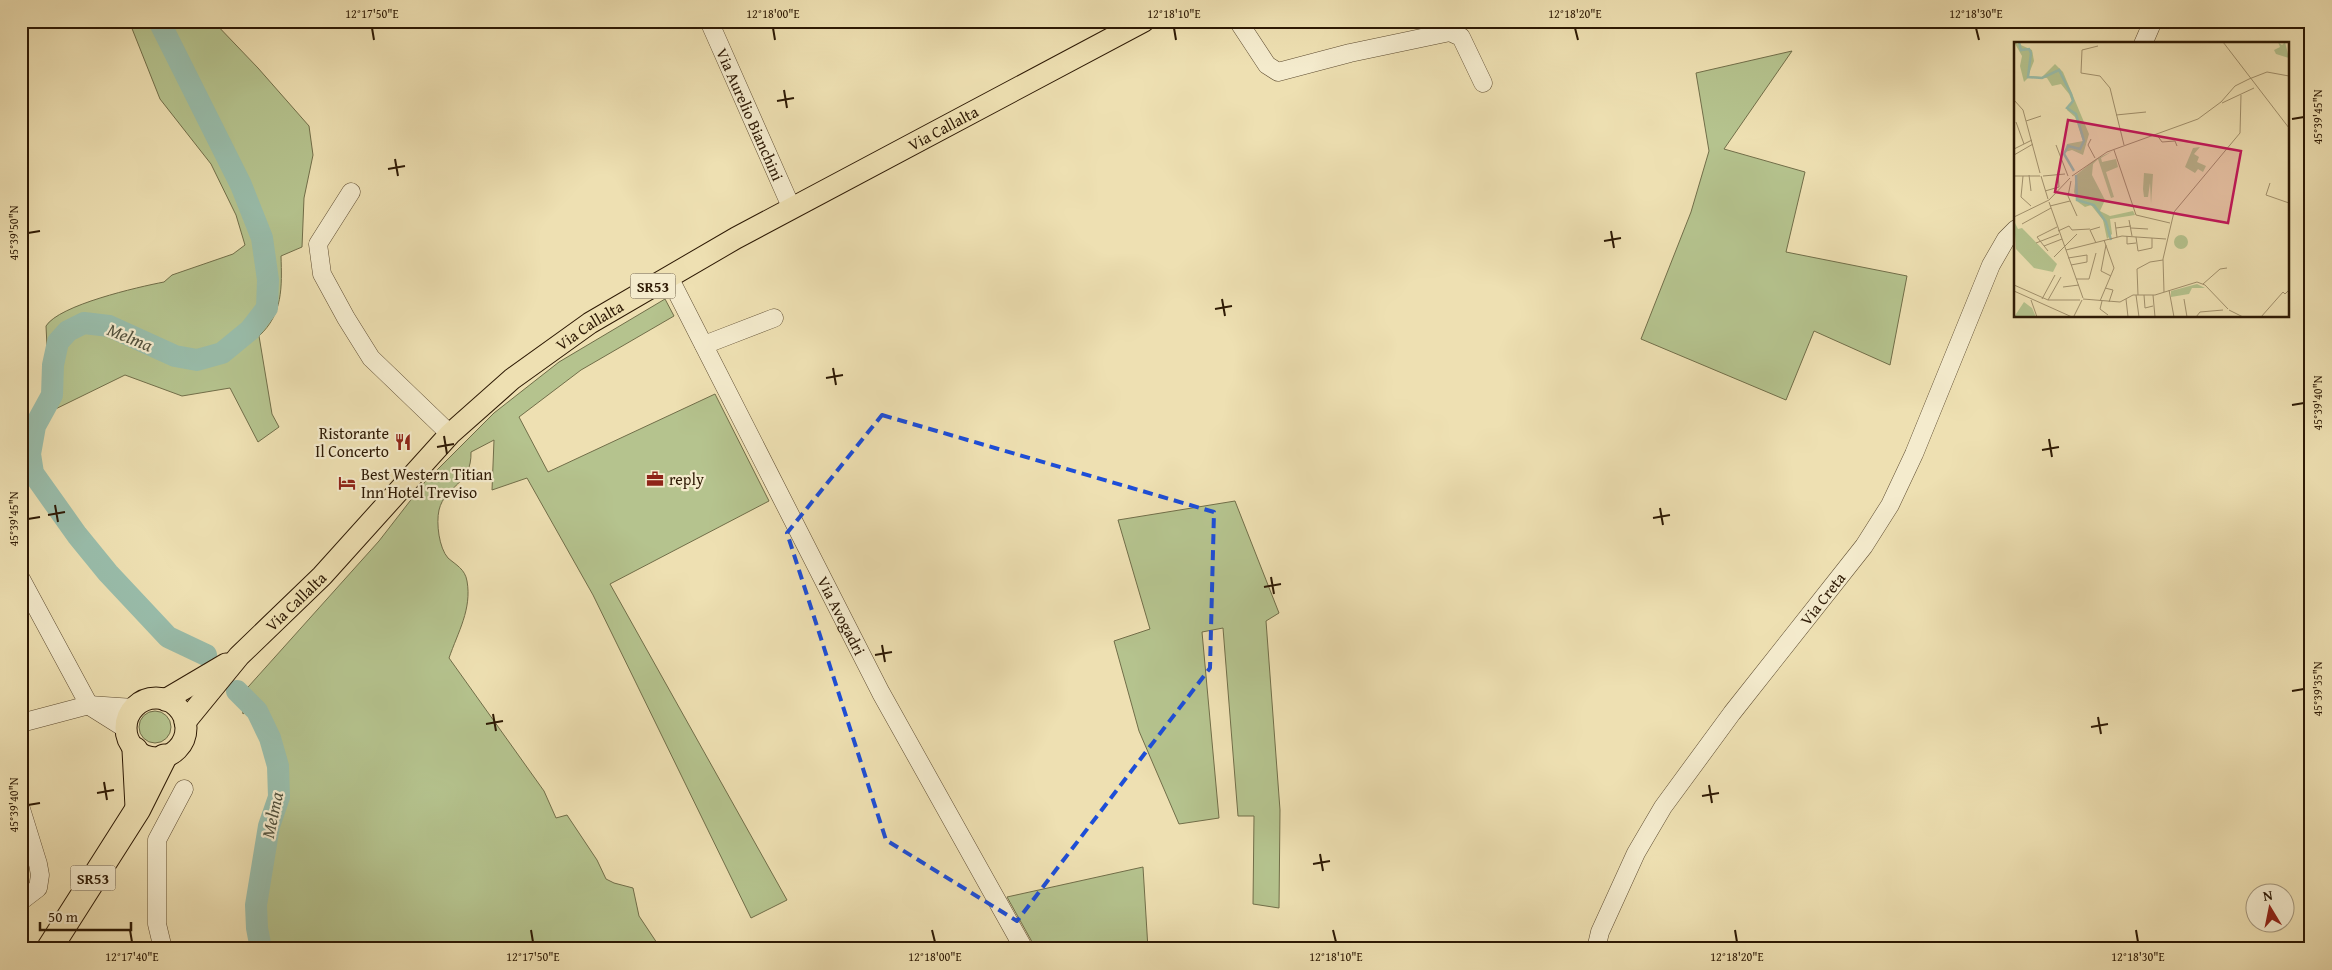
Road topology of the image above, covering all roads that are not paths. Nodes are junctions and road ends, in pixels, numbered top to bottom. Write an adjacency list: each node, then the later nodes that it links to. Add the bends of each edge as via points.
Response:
1 (709, 21): 8 (street, Via Aurelio Bianchini)
2 (1144, 21): 8 (main road, Via Callalta / SR53)
3 (1238, 21): 6 (street, via 1267,65 1278,72 1450,32 1461,37)
4 (2153, 21): 5 (street)
5 (2144, 42)
6 (1483, 83)
7 (351, 192): 13 (street, via 318,244 322,274 371,358)
8 (792, 209): 10 (main road, Via Callalta / SR53)
9 (2014, 230): 30 (street, Via Creta, via 1992,265 1890,505 1864,546 1732,713 1663,807 1636,853 1606,918)
10 (669, 277): 12 (street, Via Avogadri); 13 (main road, Via Callalta / SR53, via 590,323 512,379)
11 (774, 318): 12 (street)
12 (704, 345): 29 (street, Via Avogadri, via 881,694)
13 (450, 434): 15 (main road, Via Callalta / SR53, via 322,576)
14 (21, 579): 17 (street)
15 (239, 656): 16 (main road, Via Callalta / SR53); 19 (main road, Via Callalta / SR53)
16 (165, 700): 18 (main road, via 152,699); 19 (main road, via 176,706)
17 (89, 705): 18 (street); 20 (street); 21 (street)
18 (134, 708): 21 (main road, via 128,718)
19 (185, 722): 22 (main road, via 181,744)
20 (21, 723)
21 (131, 739): 22 (main road, via 147,757); 25 (highway)
22 (164, 757): 25 (highway, SR53)
23 (184, 789): 28 (street, via 157,840 157,924)
24 (21, 809): 26 (street, via 40,875 38,888)
25 (138, 809): 27 (highway, SR53)
26 (21, 901)
27 (49, 949)
28 (163, 949)
29 (1024, 949)
30 (1596, 949)

